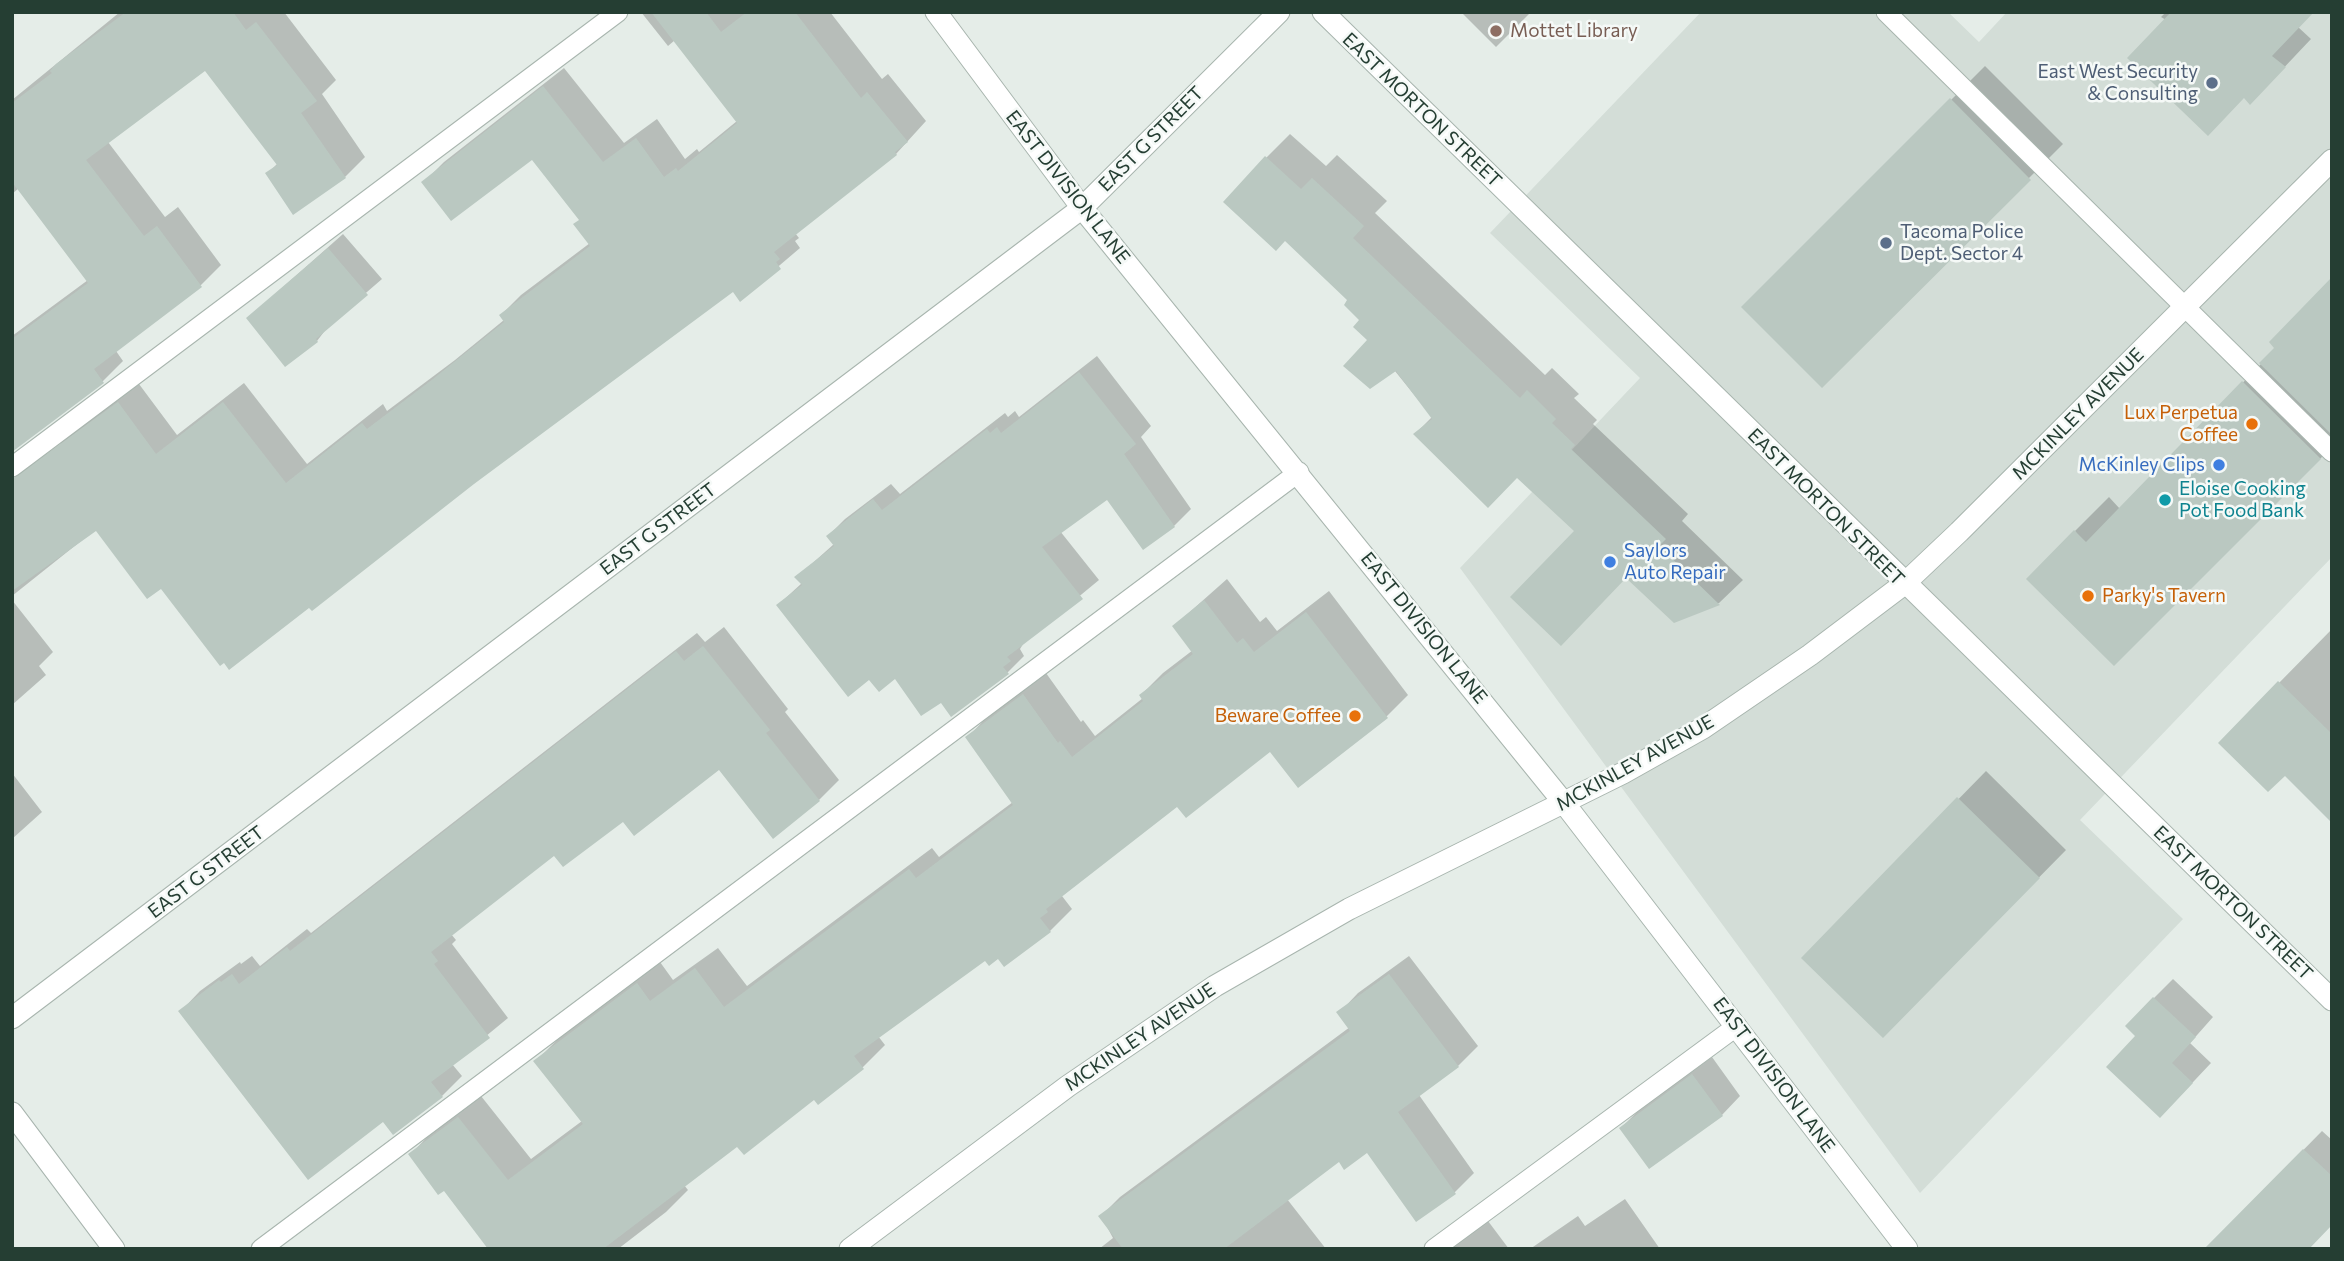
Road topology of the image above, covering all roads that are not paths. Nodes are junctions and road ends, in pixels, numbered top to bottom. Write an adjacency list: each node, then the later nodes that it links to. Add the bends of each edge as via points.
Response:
1 (618, 12): 10 (lane)
2 (936, 12): 7 (street, EAST DIVISION LANE)
3 (1279, 12): 7 (street, EAST G STREET)
4 (1323, 12): 12 (street, EAST MORTON STREET)
5 (1886, 12): 8 (lane)
6 (2332, 160): 8 (street, MCKINLEY AVENUE)
7 (1082, 208): 11 (street, EAST DIVISION LANE); 15 (street, EAST G STREET)
8 (2185, 309): 9 (lane); 12 (street, MCKINLEY AVENUE)
9 (2332, 452)
10 (12, 467)
11 (1298, 472): 13 (street, EAST DIVISION LANE); 19 (lane)
12 (1904, 584): 13 (street, MCKINLEY AVENUE, via 1703,728); 14 (street, EAST MORTON STREET)
13 (1564, 803): 16 (street, EAST DIVISION LANE); 20 (street, MCKINLEY AVENUE, via 1349,909 1215,986 1068,1086)
14 (2332, 1000)
15 (12, 1018)
16 (1737, 1026): 21 (lane); 22 (street, EAST DIVISION LANE)
17 (12, 1113): 18 (street)
18 (114, 1249)
19 (261, 1249)
20 (850, 1249)
21 (1434, 1249)
22 (1907, 1249)

